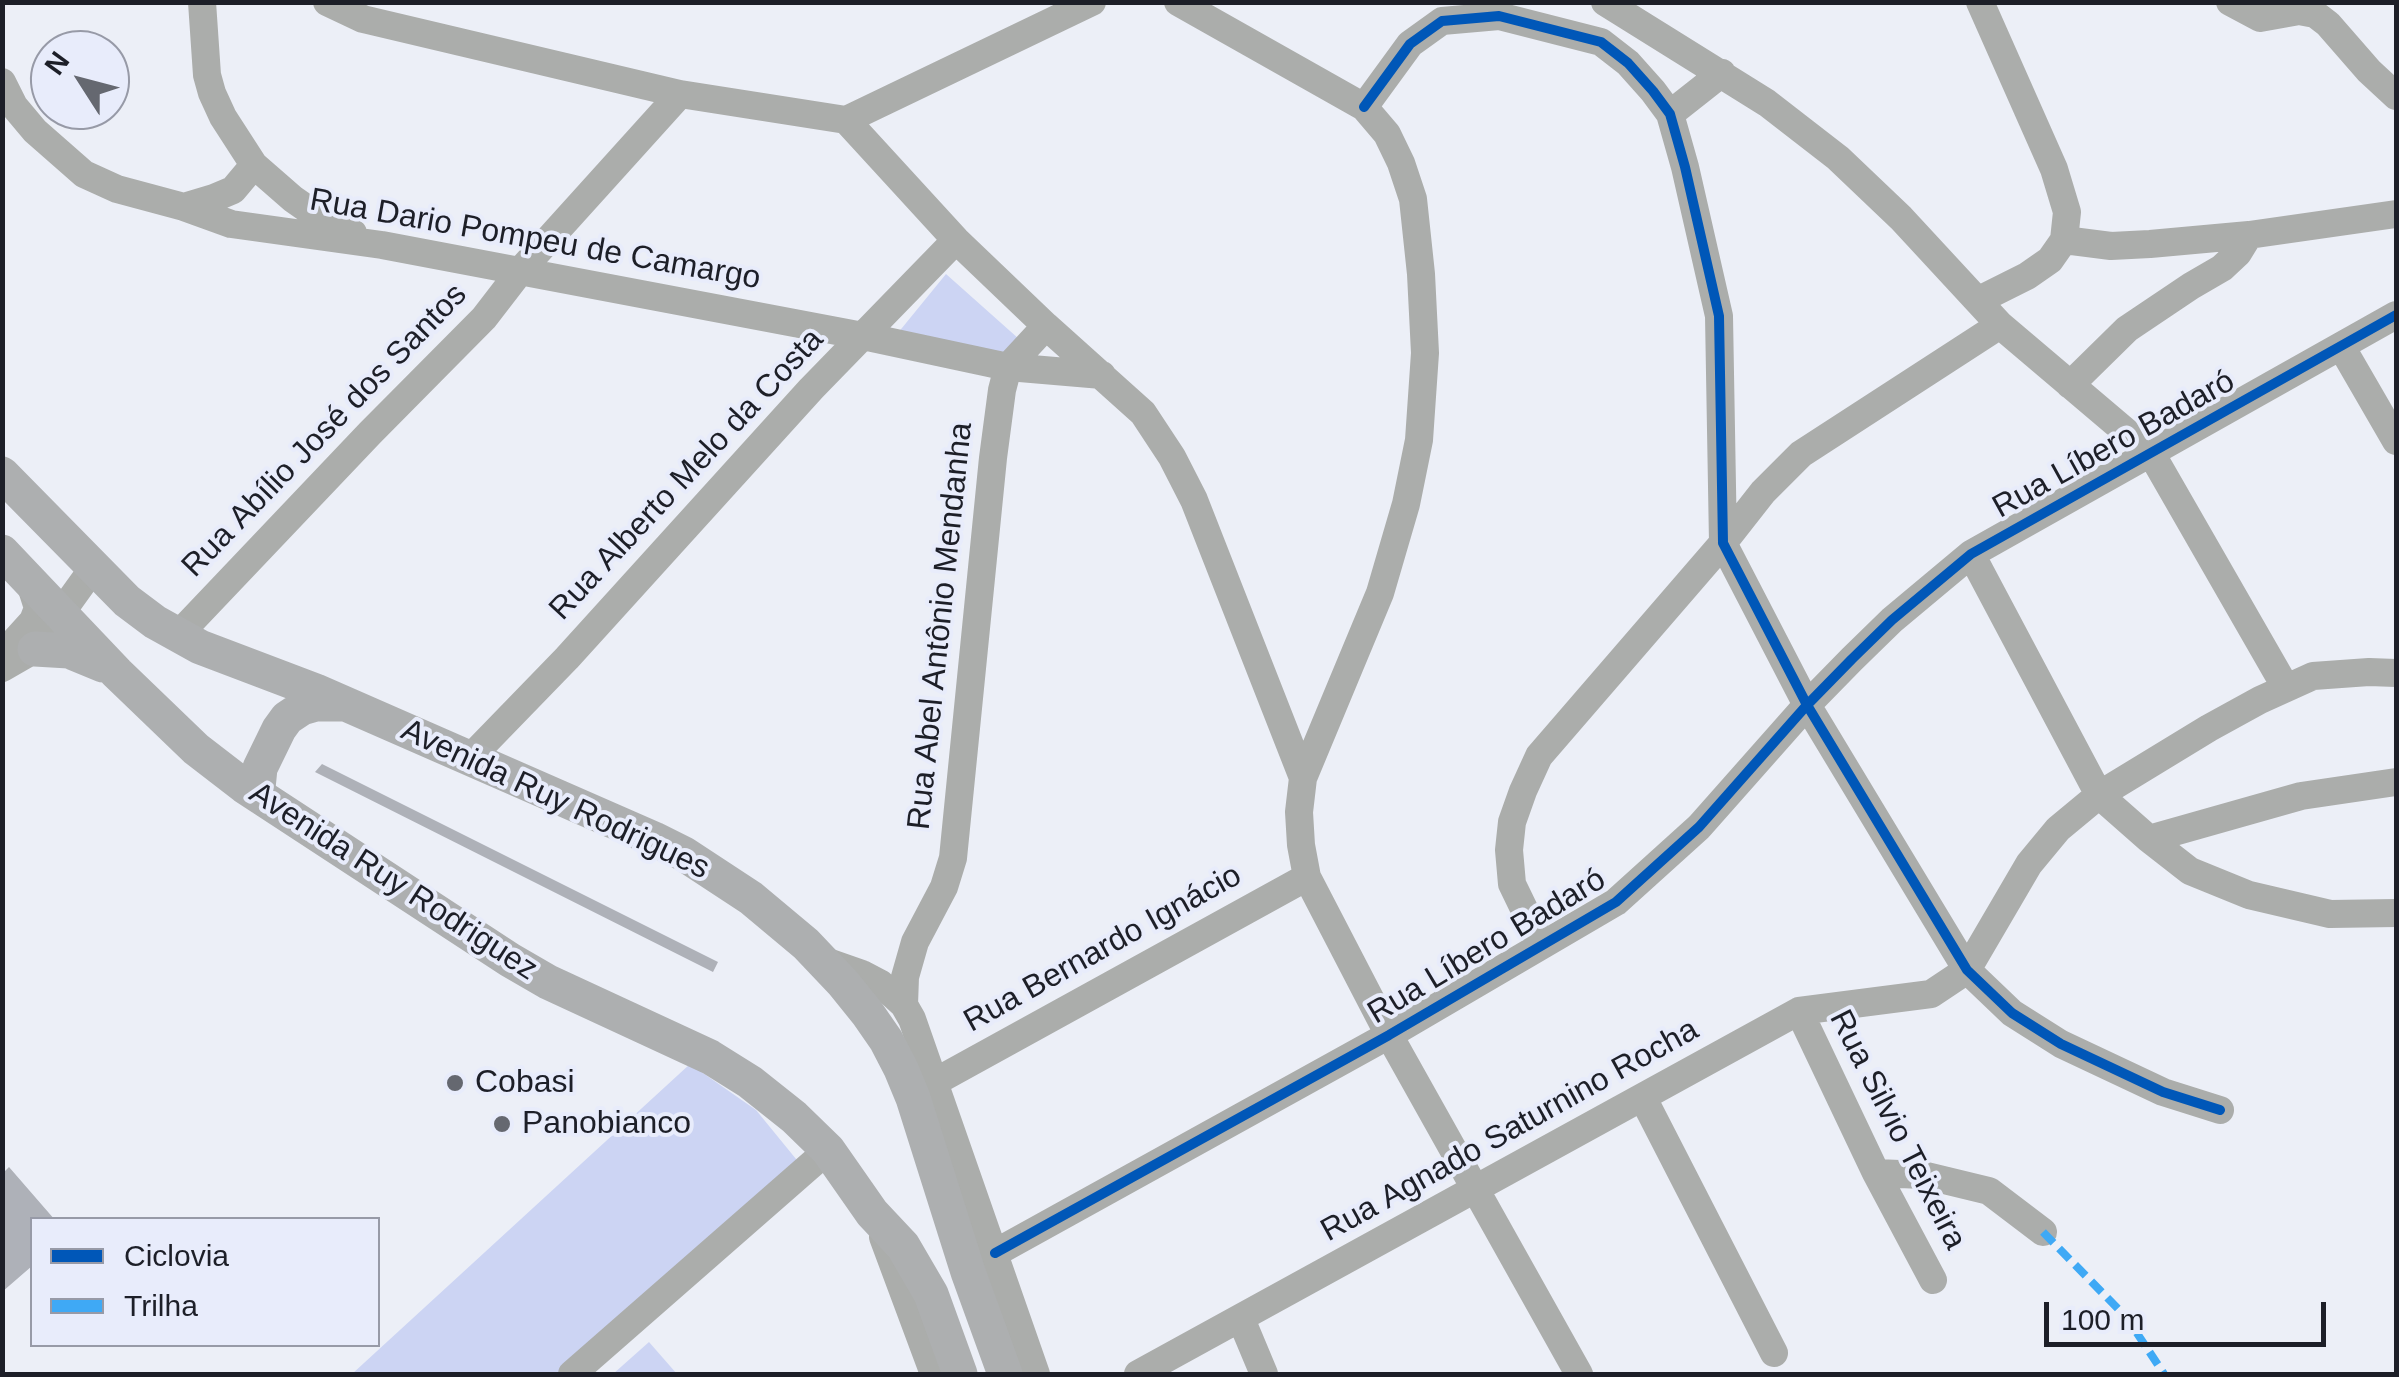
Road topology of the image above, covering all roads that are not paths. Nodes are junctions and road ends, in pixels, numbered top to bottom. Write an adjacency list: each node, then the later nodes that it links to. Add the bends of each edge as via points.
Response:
1 (202, 2): 17 (street, via 212,93)
2 (327, 2): 12 (street, via 363,19)
3 (1092, 2): 16 (street)
4 (1178, 2): 14 (street)
5 (1980, 2): 22 (street, via 2054,169 2067,212)
6 (2230, 2): 13 (street, via 2260,18 2315,14)
7 (1611, 6): 9 (street); 10 (street)
8 (1503, 9): 9 (street); 14 (street, via 1442,20 1410,44)
9 (1601, 42): 15 (street)
10 (1722, 73): 15 (street); 25 (street, via 1838,158)
11 (2, 82): 18 (street, Rua Dario Pompeu de Camargo, via 35,132 84,174)
12 (680, 94): 16 (street); 24 (street, Rua Abílio José dos Santos)
13 (2396, 96)
14 (1364, 108): 52 (street, via 1388,134 1413,199 1425,353 1418,440 1380,592)
15 (1670, 114): 37 (street, via 1719,316)
16 (846, 120): 21 (street)
17 (254, 165): 18 (street, via 232,190); 23 (street, via 326,222)
18 (184, 207): 23 (street, Rua Dario Pompeu de Camargo, via 231,224)
19 (2396, 214): 20 (street)
20 (2249, 235): 22 (street, via 2111,246); 33 (street, via 2222,268 2126,329)
21 (956, 240): 28 (street); 29 (street, Rua Alberto Melo da Costa)
22 (2064, 240): 25 (street, via 2050,260)
23 (382, 245): 24 (street, Rua Dario Pompeu de Camargo)
24 (520, 270): 29 (street, Rua Dario Pompeu de Camargo); 43 (street, Rua Abílio José dos Santos, via 484,318)
25 (1979, 300): 27 (street)
26 (2396, 315): 30 (street, Rua Líbero Badaró)
27 (2000, 325): 33 (street); 37 (street, via 1801,454)
28 (1046, 326): 31 (street); 32 (street)
29 (864, 336): 31 (street, Rua Dario Pompeu de Camargo); 51 (street, Rua Alberto Melo da Costa)
30 (2340, 346): 34 (street); 35 (street, Rua Líbero Badaró)
31 (1008, 367): 32 (street, Rua Dario Pompeu de Camargo); 59 (street, Rua Abel Antônio Mendanha, via 952,858)
32 (1102, 374): 52 (street, via 1144,413 1194,500)
33 (2070, 384): 35 (street)
34 (2396, 441)
35 (2151, 453): 39 (street, Rua Líbero Badaró); 48 (street)
36 (2, 474): 40 (main road, Avenida Ruy Rodrigues)
37 (1723, 543): 50 (street); 60 (street, via 1539,756 1523,791 1512,822 1512,884)
38 (2, 552): 41 (main road, Avenida Ruy Rodriguez)
39 (1971, 554): 50 (street, Rua Líbero Badaró, via 1892,620); 54 (street)
40 (94, 567): 42 (street); 43 (main road, Avenida Ruy Rodrigues, via 127,601)
41 (30, 583): 42 (main road, Avenida Ruy Rodriguez); 44 (street, via 38,608)
42 (60, 615): 44 (street); 46 (main road, Avenida Ruy Rodriguez)
43 (178, 635): 49 (main road, Avenida Ruy Rodrigues)
44 (19, 652): 45 (street); 46 (main road, via 69,651)
45 (2, 668)
46 (117, 673): 55 (main road, Avenida Ruy Rodriguez, via 196,749)
47 (2396, 673): 48 (street, via 2313,676)
48 (2286, 688): 54 (street)
49 (345, 704): 51 (main road, Avenida Ruy Rodrigues); 55 (main road, via 316,704 288,718 260,768)
50 (1808, 705): 60 (street, Rua Líbero Badaró, via 1699,827 1616,902); 62 (street)
51 (470, 758): 61 (main road, Avenida Ruy Rodrigues, via 684,854 751,898)
52 (1303, 778): 57 (street, via 1300,846)
53 (2396, 782): 56 (street, via 2301,796)
54 (2099, 795): 56 (street); 62 (street, via 2029,864)
55 (262, 798): 70 (main road, Avenida Ruy Rodriguez, via 548,982 710,1057 794,1116)
56 (2149, 838): 58 (street, via 2190,871 2250,894 2330,914)
57 (1307, 877): 66 (street); 67 (street, Rua Bernardo Ignácio)
58 (2396, 913)
59 (916, 942): 63 (street, Rua Abel Antônio Mendanha, via 887,965); 64 (street, Rua Abel Antônio Mendanha)
60 (1541, 944): 66 (street, Rua Líbero Badaró)
61 (822, 960): 63 (street); 82 (main road, Avenida Ruy Rodrigues, via 868,1014 913,1098)
62 (1967, 970): 65 (street, Rua Agnado Saturnino Rocha, via 1931,994); 69 (street, via 2012,1014 2061,1044 2163,1092)
63 (862, 974): 64 (street)
64 (904, 1004): 67 (street)
65 (1799, 1011): 68 (street, Rua Agnado Saturnino Rocha); 71 (street, Rua Silvio Teixeira)
66 (1389, 1035): 72 (street); 75 (street, Rua Líbero Badaró)
67 (933, 1082): 75 (street)
68 (1642, 1098): 72 (street, Rua Agnado Saturnino Rocha); 78 (street)
69 (2220, 1110)
70 (828, 1150): 73 (main road); 79 (street)
71 (1876, 1173): 74 (street, via 1924,1175 1990,1191); 76 (street, Rua Silvio Teixeira)
72 (1477, 1190): 77 (street, Rua Agnado Saturnino Rocha); 86 (street)
73 (872, 1213): 80 (street); 81 (main road, via 903,1246 931,1294)
74 (2043, 1232)
75 (995, 1252): 83 (street)
76 (1933, 1280)
77 (1241, 1319): 84 (street, Rua Agnado Saturnino Rocha); 85 (street)
78 (1774, 1352)
79 (572, 1374)
80 (934, 1374)
81 (960, 1374)
82 (1005, 1374)
83 (1036, 1374)
84 (1138, 1374)
85 (1264, 1374)
86 (1578, 1374)

